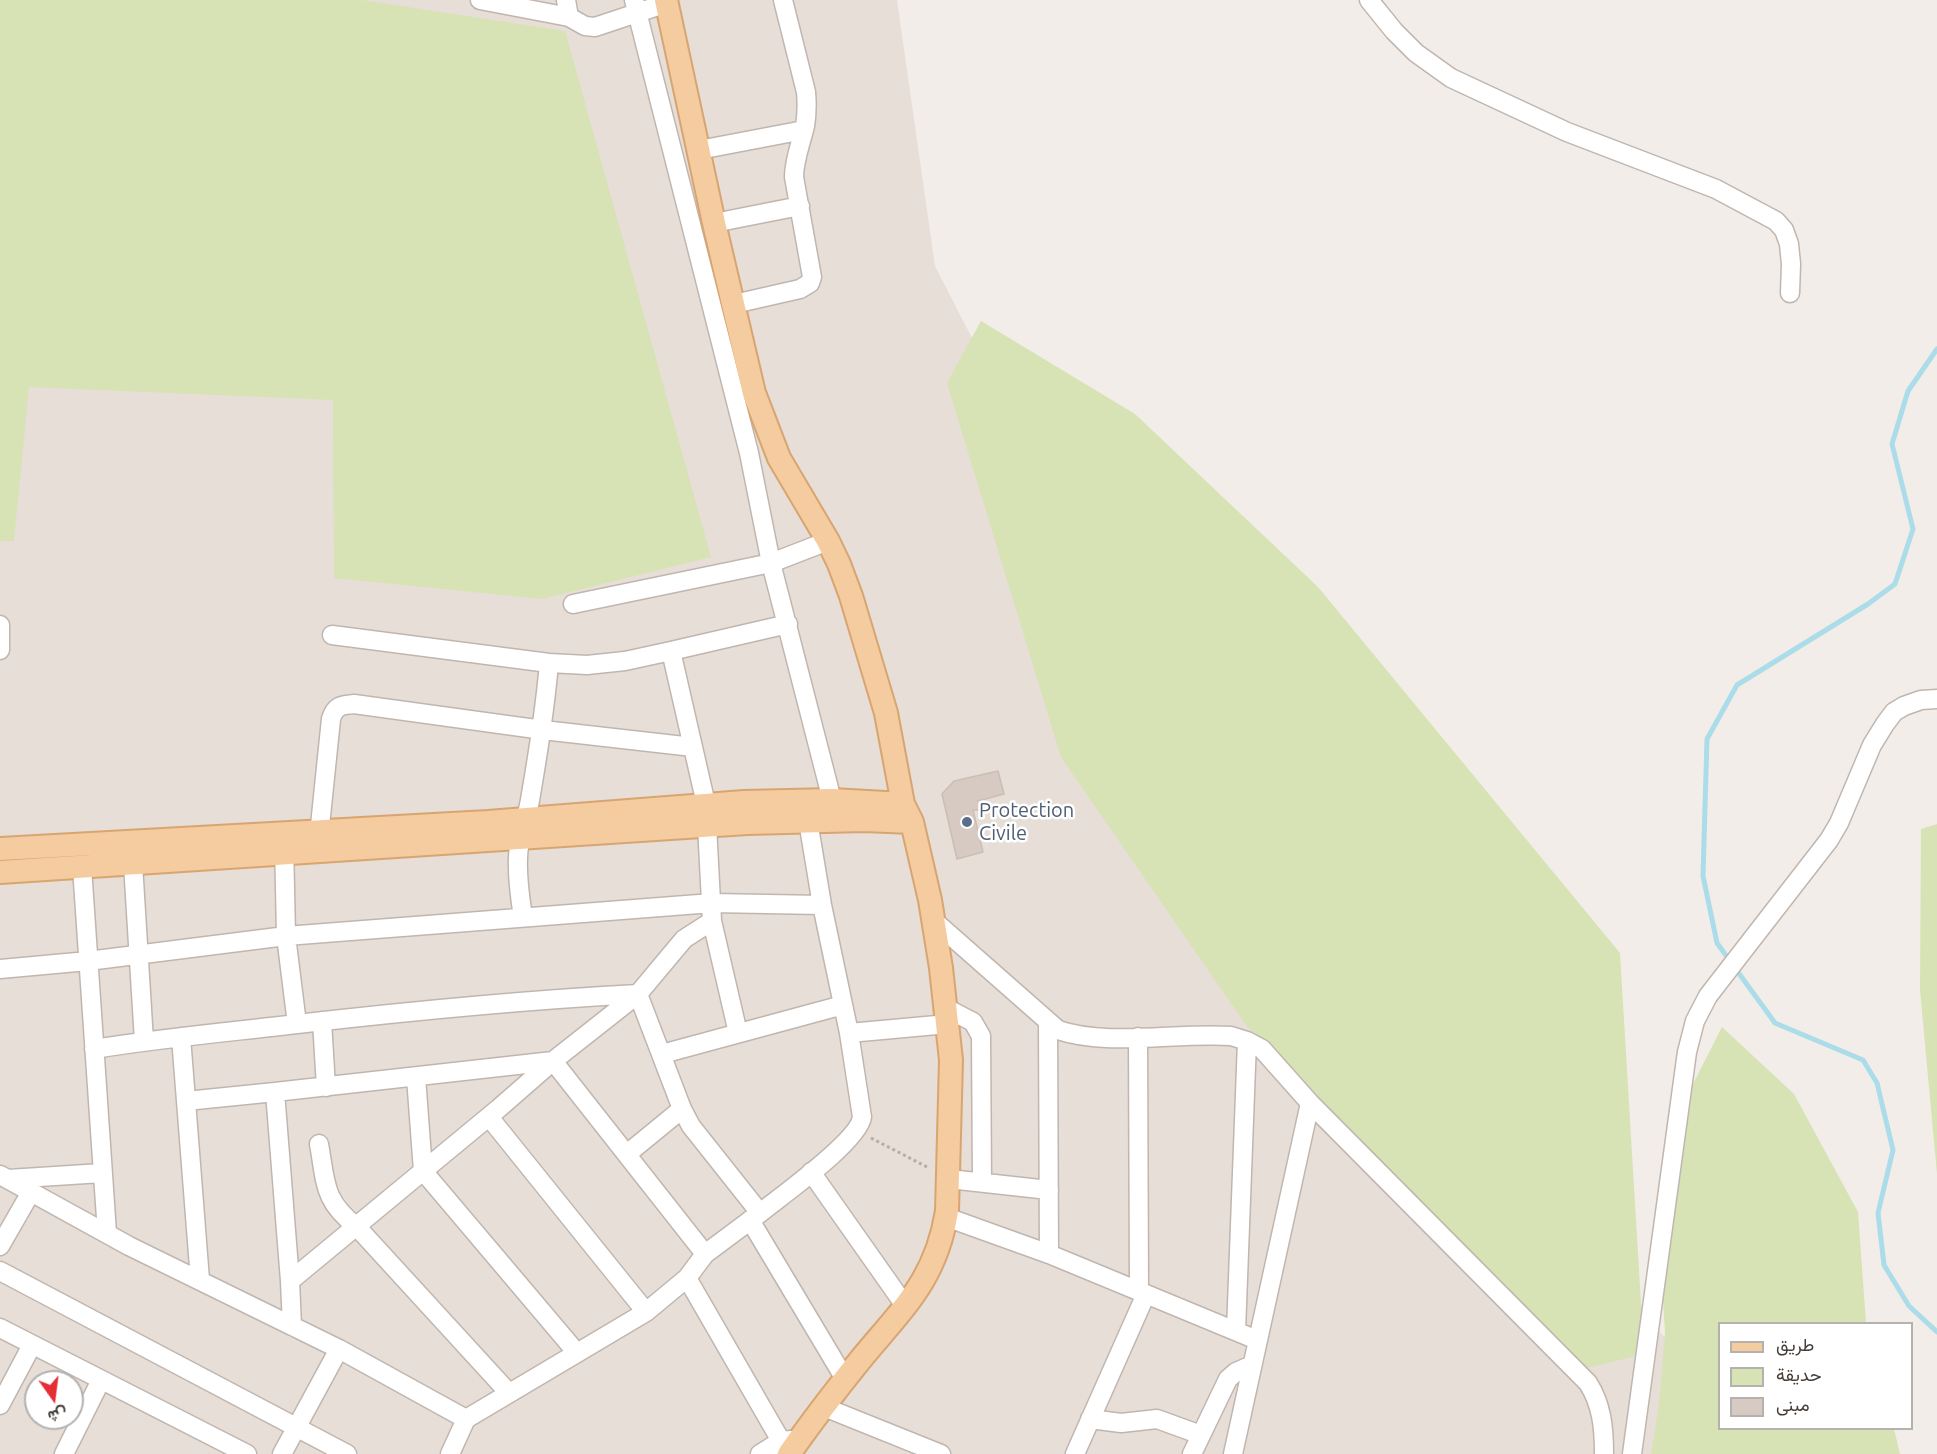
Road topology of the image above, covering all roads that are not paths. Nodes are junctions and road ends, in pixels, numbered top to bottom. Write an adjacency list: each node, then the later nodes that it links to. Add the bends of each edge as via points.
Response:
1 (480, 0): 6 (street)
2 (783, 0): 7 (street, via 806,92)
3 (1369, 0): 11 (street, via 1416,53 1451,78 1567,132 1716,189 1776,221 1789,244)
4 (667, 1): 5 (street); 8 (main road)
5 (635, 7): 6 (street, via 595,27 585,26); 13 (street)
6 (567, 8)
7 (804, 130): 8 (street); 9 (street, via 794,169)
8 (699, 150): 10 (main road)
9 (800, 206): 10 (street); 12 (street, via 812,280 800,289)
10 (714, 223): 12 (main road)
11 (1790, 294)
12 (734, 304): 13 (main road)
13 (736, 361): 14 (main road, via 779,458); 15 (street)
14 (828, 541): 15 (street); 28 (main road, via 869,651)
15 (771, 563): 16 (street); 17 (street)
16 (573, 604)
17 (788, 624): 21 (street); 26 (street)
18 (0, 625): 20 (street)
19 (332, 635): 22 (street)
20 (0, 650)
21 (671, 651): 22 (street, via 587,665); 25 (street)
22 (549, 663): 24 (street)
23 (1937, 699): 122 (street, via 1921,700 1894,712 1872,745 1829,840 1700,1008 1687,1052)
24 (543, 730): 25 (street); 31 (street); 32 (street, via 354,704 339,706 331,719)
25 (693, 747): 29 (street)
26 (832, 800): 27 (main road); 28 (main road)
27 (745, 812): 29 (main road); 30 (main road)
28 (907, 813): 30 (main road); 41 (main road)
29 (707, 814): 31 (main road); 38 (street)
30 (808, 821): 39 (street)
31 (523, 829): 32 (main road); 40 (street, via 518,873)
32 (318, 841): 33 (main road)
33 (284, 843): 34 (main road); 35 (main road); 43 (street)
34 (0, 849)
35 (133, 864): 36 (main road); 44 (street)
36 (82, 867): 37 (main road); 45 (street)
37 (0, 872)
38 (712, 903): 39 (street); 40 (street); 42 (street)
39 (822, 905): 48 (street)
40 (523, 917): 43 (street)
41 (933, 920): 49 (main road); 51 (street)
42 (712, 921): 47 (street, via 684,939); 53 (street)
43 (286, 936): 44 (street); 52 (street)
44 (140, 955): 45 (street); 57 (street)
45 (88, 962): 46 (street); 59 (street)
46 (0, 969)
47 (638, 994): 50 (street); 60 (street); 61 (street)
48 (843, 1005): 53 (street); 54 (street)
49 (947, 1016): 54 (street); 75 (main road, via 951,1060); 76 (street, via 973,1022 981,1036)
50 (322, 1021): 52 (street); 63 (street)
51 (1048, 1023): 56 (street, via 1069,1034); 77 (street)
52 (297, 1024): 55 (street)
53 (738, 1033): 60 (street)
54 (849, 1033): 72 (street, via 861,1123)
55 (181, 1037): 57 (street); 65 (street)
56 (1138, 1037): 58 (street, via 1216,1035); 90 (street)
57 (144, 1041): 59 (street)
58 (1247, 1041): 66 (street, via 1262,1049); 95 (street)
59 (93, 1048): 73 (street)
60 (662, 1054): 67 (street)
61 (553, 1061): 62 (street); 68 (street); 70 (street)
62 (416, 1077): 63 (street); 71 (street)
63 (326, 1087): 64 (street)
64 (275, 1092): 65 (street); 89 (street)
65 (186, 1101): 88 (street)
66 (1310, 1103): 96 (street); 121 (street, via 1588,1383 1599,1407)
67 (682, 1109): 70 (street); 79 (street)
68 (489, 1117): 71 (street); 92 (street)
69 (319, 1144): 81 (street, via 329,1196 342,1215)
70 (627, 1154): 84 (street)
71 (423, 1171): 81 (street); 99 (street)
72 (812, 1172): 79 (street); 91 (street)
73 (102, 1173): 74 (street); 82 (street)
74 (4, 1177): 78 (street)
75 (949, 1179): 76 (street); 80 (main road)
76 (981, 1182): 77 (street)
77 (1049, 1190): 85 (street)
78 (31, 1192): 82 (street); 83 (street)
79 (755, 1216): 84 (street); 101 (street)
80 (946, 1217): 85 (street); 91 (main road, via 931,1269)
81 (357, 1227): 89 (street); 103 (street)
82 (106, 1233): 88 (street)
83 (0, 1246)
84 (705, 1254): 87 (street)
85 (1049, 1254): 90 (street)
86 (0, 1271): 108 (street)
87 (687, 1278): 92 (street); 110 (street)
88 (200, 1280): 93 (street)
89 (290, 1281): 93 (street)
90 (1143, 1293): 95 (street); 107 (street)
91 (906, 1307): 101 (main road)
92 (646, 1312): 99 (street)
93 (292, 1326): 98 (street)
94 (0, 1328): 97 (street)
95 (1236, 1331): 96 (street)
96 (1257, 1340): 100 (street)
97 (32, 1345): 102 (street); 104 (street)
98 (339, 1349): 106 (street); 108 (street)
99 (577, 1353): 103 (street)
100 (1252, 1365): 109 (street, via 1228,1379); 120 (street)
101 (845, 1379): 105 (main road)
102 (101, 1380): 111 (street); 112 (street)
103 (509, 1393): 106 (street)
104 (0, 1405)
105 (824, 1407): 110 (main road); 117 (street)
106 (466, 1419): 115 (street)
107 (1090, 1419): 109 (street, via 1121,1423 1156,1419); 118 (street)
108 (296, 1426): 113 (street); 114 (street)
109 (1201, 1435): 119 (street)
110 (790, 1445): 116 (street)
111 (66, 1453)
112 (247, 1454)
113 (282, 1454)
114 (347, 1454)
115 (450, 1454)
116 (760, 1454)
117 (941, 1454)
118 (1075, 1454)
119 (1192, 1454)
120 (1233, 1454)
121 (1605, 1454)
122 (1632, 1454)

